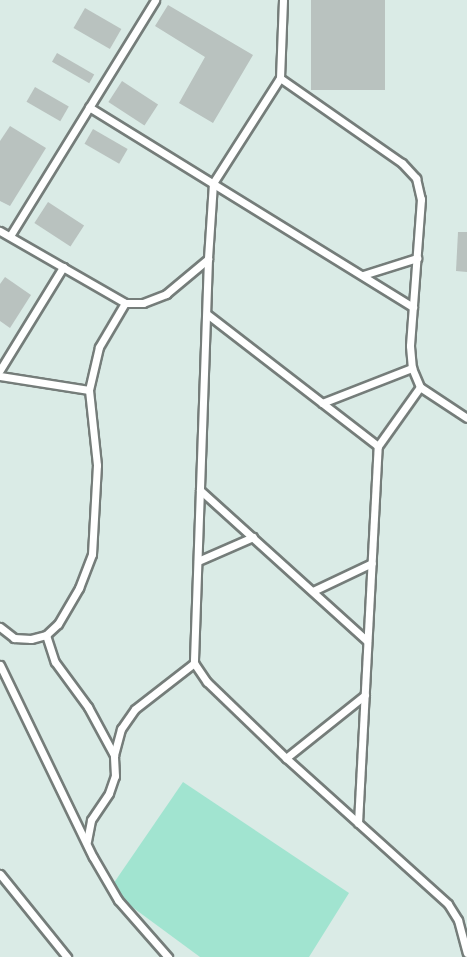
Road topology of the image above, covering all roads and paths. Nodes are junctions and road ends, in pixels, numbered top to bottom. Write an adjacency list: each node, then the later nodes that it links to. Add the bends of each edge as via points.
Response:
1 (155, 0): 4 (lane)
2 (283, 0): 3 (lane)
3 (280, 78): 5 (lane); 8 (lane, via 402,163 416,178 421,199)
4 (89, 107): 5 (lane); 7 (lane)
5 (213, 183): 9 (lane); 11 (lane)
6 (0, 231): 7 (lane)
7 (10, 236): 10 (lane)
8 (417, 258): 11 (lane); 13 (lane)
9 (208, 259): 12 (lane, via 166,294 143,303); 14 (lane)
10 (63, 267): 12 (lane); 16 (lane)
11 (363, 276): 13 (lane)
12 (125, 303): 19 (lane, via 99,347)
13 (413, 306): 15 (lane)
14 (207, 314): 20 (lane); 23 (lane)
15 (412, 368): 18 (lane); 20 (lane)
16 (0, 370)
17 (0, 376): 19 (lane)
18 (420, 387): 21 (lane); 22 (lane)
19 (89, 390): 29 (lane, via 97,465 93,554 58,624)
20 (322, 403): 22 (lane)
21 (467, 418)
22 (378, 446): 26 (lane)
23 (200, 490): 24 (lane); 25 (lane)
24 (252, 537): 25 (lane); 27 (lane)
25 (198, 561): 31 (lane)
26 (372, 563): 27 (lane); 30 (lane)
27 (313, 591): 30 (lane)
28 (0, 627): 29 (lane, via 14,638 31,639)
29 (46, 634): 34 (lane, via 55,662 88,706)
30 (367, 641): 33 (lane)
31 (194, 663): 34 (lane, via 135,709 122,729); 35 (lane, via 207,682)
32 (0, 665): 37 (lane)
33 (365, 695): 35 (lane); 36 (lane)
34 (114, 755): 37 (lane, via 115,776 91,820)
35 (286, 758): 36 (lane)
36 (358, 823): 39 (lane, via 448,904 458,920)
37 (87, 842): 41 (lane, via 118,900)
38 (0, 874): 40 (lane)
39 (467, 953)
40 (67, 957)
41 (168, 957)

